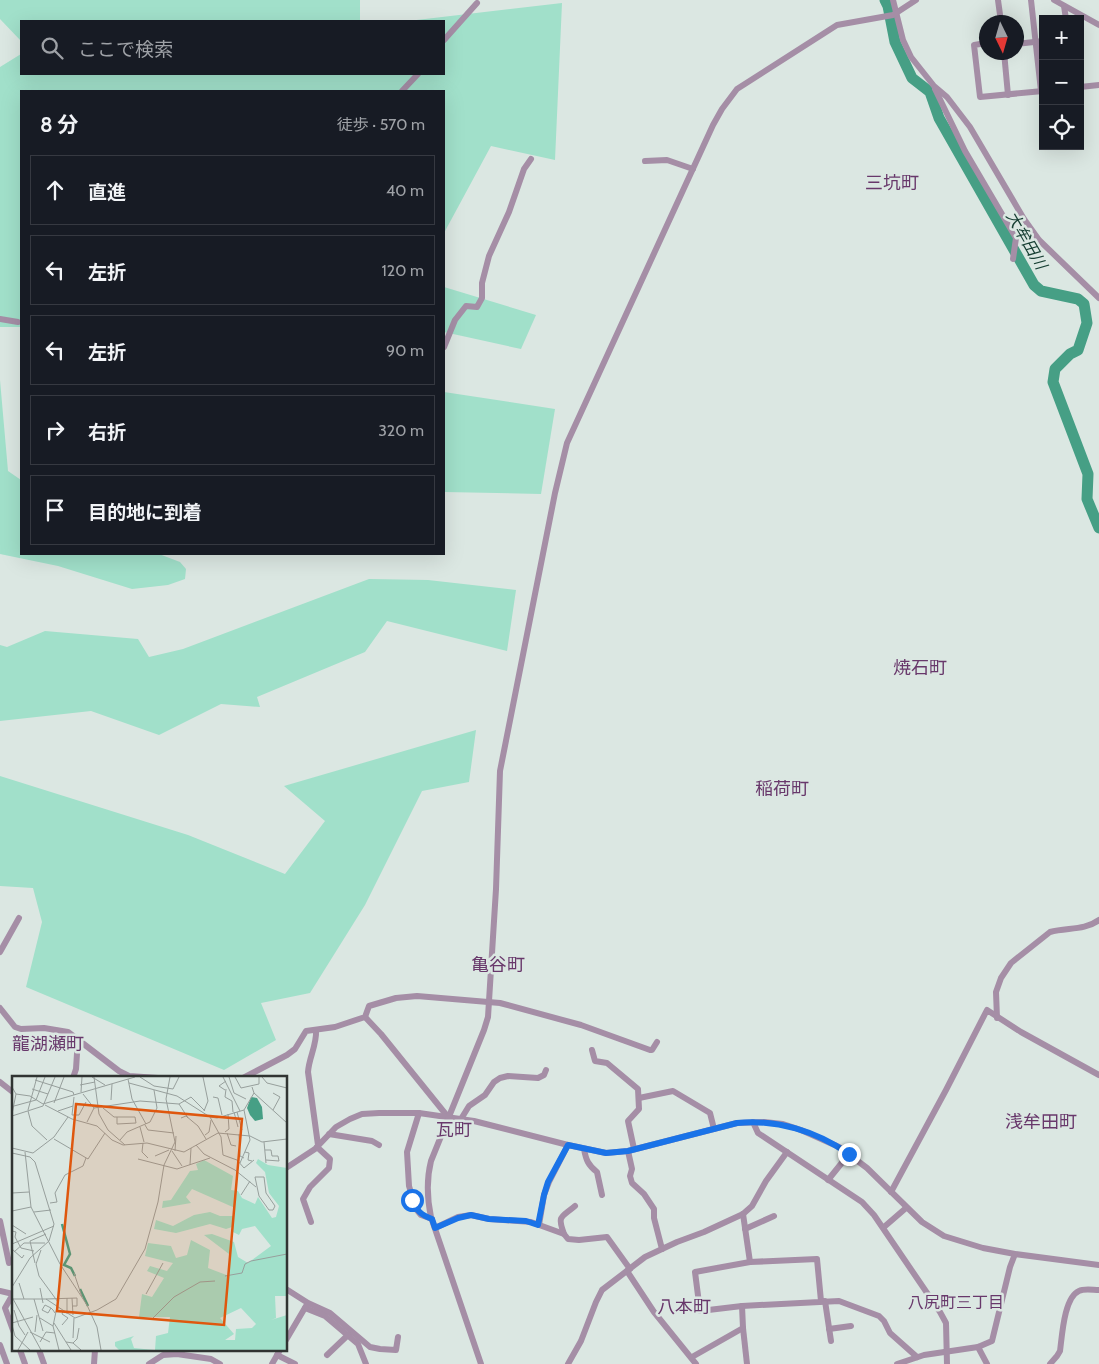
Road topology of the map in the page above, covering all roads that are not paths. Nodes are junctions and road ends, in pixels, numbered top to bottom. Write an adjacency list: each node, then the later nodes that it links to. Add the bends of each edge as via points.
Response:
1 (893, 0): 8 (street)
2 (916, 0): 8 (street)
3 (998, 0): 9 (street)
4 (1031, 0): 12 (street)
5 (1054, 0): 7 (street)
6 (477, 3): 11 (street)
7 (1063, 3): 10 (street)
8 (897, 13): 20 (street, via 911,57); 27 (street, via 837,25 737,89 722,109)
9 (1000, 15)
10 (1099, 26)
11 (445, 39)
12 (1035, 42): 13 (street); 14 (street); 17 (street)
13 (1039, 42)
14 (1024, 43)
15 (979, 45): 24 (street, via 974,46 980,97)
16 (1005, 60): 24 (street)
17 (1039, 70)
18 (417, 75): 22 (street)
19 (1099, 84): 21 (street)
20 (934, 86): 28 (street, via 965,150 1016,238); 29 (street, via 947,97 970,127 1038,240)
21 (1084, 86)
22 (403, 90)
23 (1039, 91): 24 (street)
24 (1008, 95)
25 (531, 159): 32 (street, via 489,256 482,298 477,307 466,306 455,320)
26 (645, 161): 27 (street, via 667,160)
27 (693, 169): 36 (street, via 580,412 562,461 500,771)
28 (1014, 259)
29 (1099, 298)
30 (0, 319): 31 (street)
31 (18, 322)
32 (445, 345)
33 (20, 918): 35 (street)
34 (1099, 920): 39 (street, via 1086,928 1050,932 1011,963 997,985)
35 (0, 952)
36 (490, 1001): 38 (street, via 417,996 396,998 369,1006); 42 (street, via 564,1020 650,1050); 53 (street, via 484,1030)
37 (0, 1008): 41 (street, via 15,1027 68,1032)
38 (365, 1017): 40 (street); 53 (street)
39 (997, 1018): 45 (street); 67 (street, via 987,1010)
40 (316, 1030): 48 (street, via 306,1031 295,1049 287,1055); 60 (street, via 317,1040 308,1072)
41 (78, 1038): 46 (street); 47 (street)
42 (657, 1042)
43 (592, 1050): 51 (street, via 595,1061 607,1063 638,1089)
44 (546, 1070): 54 (street, via 538,1078 500,1078 485,1095 469,1106)
45 (1099, 1075)
46 (74, 1076)
47 (129, 1076)
48 (247, 1076)
49 (0, 1082): 50 (street)
50 (12, 1091)
51 (639, 1098): 56 (street, via 673,1091 710,1113); 62 (street, via 639,1109 628,1121)
52 (420, 1113): 53 (street); 57 (street, via 362,1114); 73 (street, via 407,1152 409,1186 416,1208 421,1215)
53 (448, 1117): 54 (street); 73 (street, via 428,1174 427,1196)
54 (461, 1119): 59 (street)
55 (753, 1122): 56 (street); 63 (street, via 758,1133); 64 (street, via 783,1124 816,1136)
56 (714, 1129): 62 (street)
57 (329, 1134): 58 (street); 60 (street)
58 (379, 1145)
59 (568, 1145): 61 (street); 76 (street, via 548,1182)
60 (318, 1146): 65 (street); 75 (street, via 330,1159 329,1168 303,1199)
61 (584, 1149): 62 (street, via 606,1153); 68 (street, via 586,1160 597,1172)
62 (631, 1150): 81 (street, via 632,1183 654,1209)
63 (787, 1152): 66 (street); 71 (street, via 752,1206)
64 (849, 1154): 66 (street); 67 (street)
65 (288, 1165)
66 (828, 1180): 77 (street, via 862,1202)
67 (891, 1192): 70 (street)
68 (602, 1195)
69 (575, 1206): 80 (street, via 561,1218)
70 (906, 1208): 77 (street); 82 (street, via 944,1236)
71 (743, 1214): 79 (street); 81 (street)
72 (774, 1216): 79 (street)
73 (432, 1219): 78 (street)
74 (0, 1221): 85 (street)
75 (311, 1222)
76 (538, 1225): 78 (street, via 471,1215); 80 (street)
77 (884, 1227): 107 (street, via 946,1323)
78 (435, 1228): 121 (street)
79 (745, 1229): 84 (street)
80 (564, 1234): 87 (street, via 568,1239 579,1240 608,1237)
81 (662, 1249): 87 (street)
82 (1015, 1254): 86 (street); 103 (street, via 992,1341)
83 (0, 1262): 85 (street)
84 (750, 1262): 91 (street, via 817,1259); 93 (street, via 695,1272 700,1311)
85 (12, 1263)
86 (1099, 1265)
87 (628, 1270): 110 (street, via 654,1312); 122 (street, via 602,1290 582,1341)
88 (1099, 1290): 128 (street, via 1079,1291 1072,1296 1065,1315 1060,1351)
89 (288, 1291): 92 (street)
90 (12, 1296): 95 (street, via 5,1308)
91 (823, 1301): 93 (street); 97 (street); 111 (street, via 839,1301 879,1316 890,1333)
92 (307, 1305): 98 (street); 99 (street, via 330,1313 370,1347 396,1350); 100 (street)
93 (742, 1306): 96 (street)
94 (851, 1326): 97 (street)
95 (12, 1327)
96 (743, 1328): 110 (street); 124 (street)
97 (829, 1329): 101 (street)
98 (348, 1335): 109 (street); 113 (street, via 358,1344)
99 (398, 1336)
100 (288, 1337)
101 (831, 1341)
102 (0, 1345): 114 (street)
103 (978, 1347): 107 (street); 127 (street)
104 (21, 1352): 115 (street)
105 (40, 1352): 116 (street)
106 (210, 1352): 112 (street)
107 (946, 1352): 111 (street); 126 (street)
108 (278, 1353): 119 (street); 120 (street)
109 (328, 1355)
110 (692, 1357): 123 (street)
111 (917, 1357): 125 (street)
112 (211, 1358): 117 (street, via 163,1355); 118 (street)
113 (364, 1363)
114 (7, 1364)
115 (25, 1364)
116 (44, 1364)
117 (149, 1364)
118 (220, 1364)
119 (272, 1364)
120 (295, 1364)
121 (481, 1364)
122 (568, 1364)
123 (696, 1364)
124 (747, 1364)
125 (897, 1364)
126 (947, 1364)
127 (987, 1364)
128 (1050, 1364)

